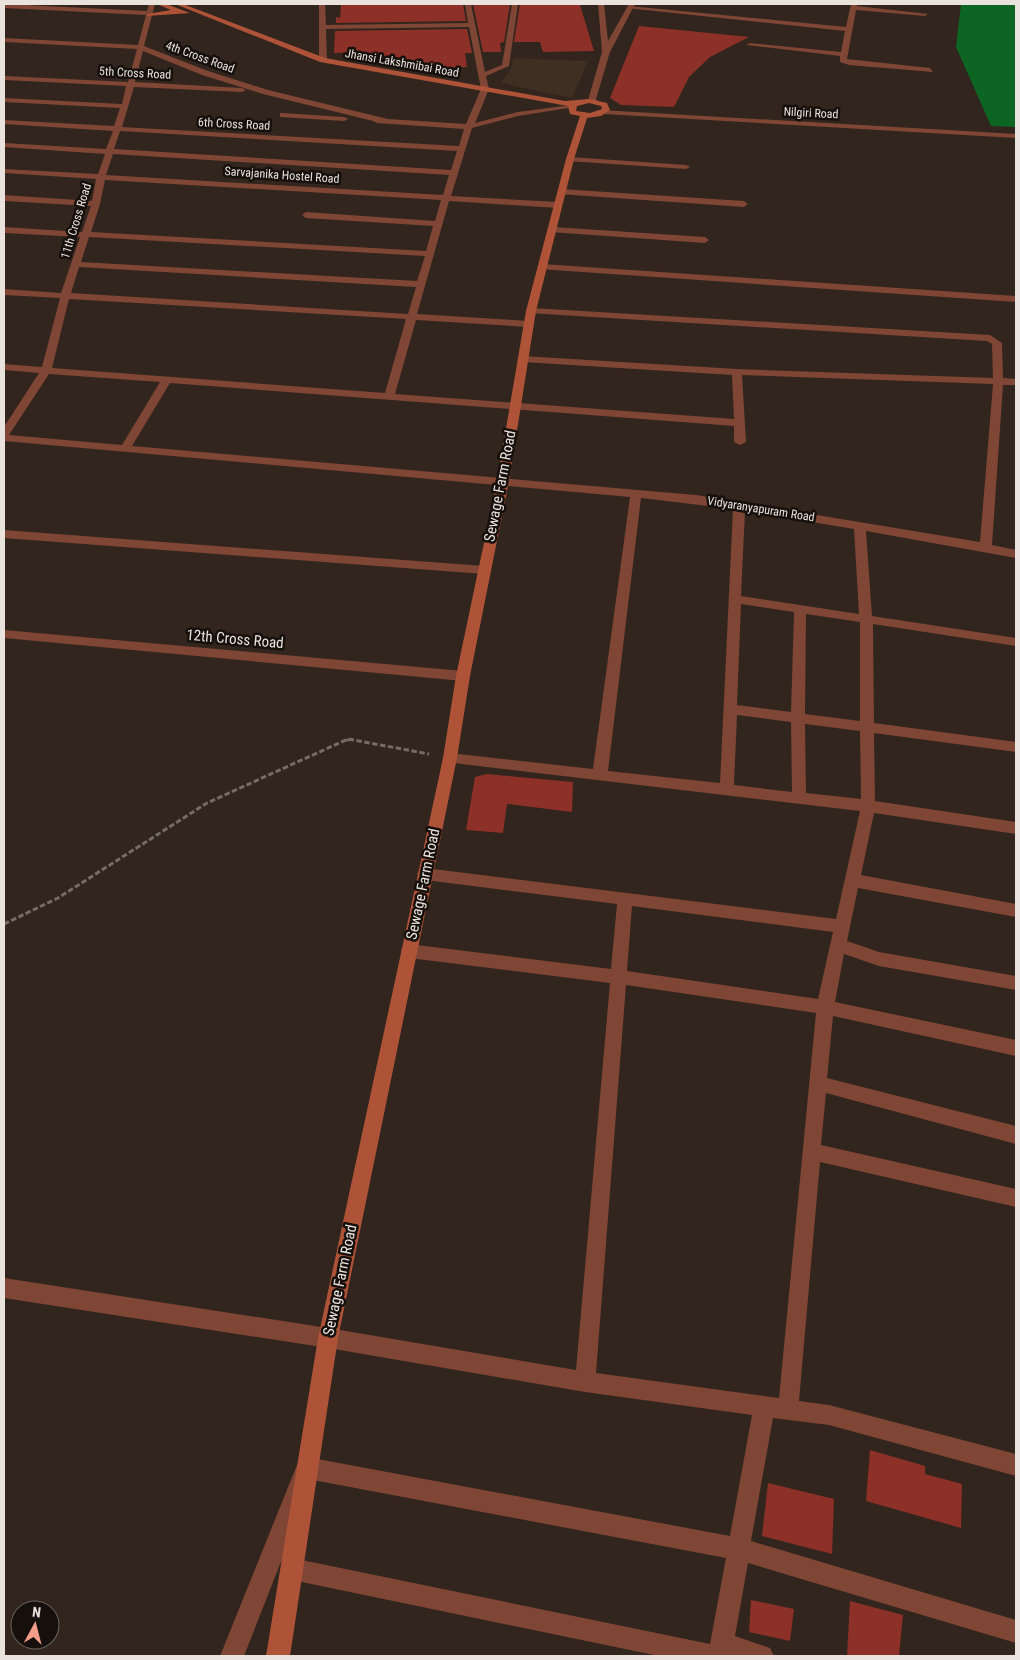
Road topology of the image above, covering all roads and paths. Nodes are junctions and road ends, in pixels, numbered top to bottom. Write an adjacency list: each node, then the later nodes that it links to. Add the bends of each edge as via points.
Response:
1 (160, 4): 9 (main road, Jhansi Lakshmibai Road)
2 (322, 4): 13 (street)
3 (468, 4): 12 (street)
4 (515, 4): 22 (street, via 505,66)
5 (601, 4): 18 (street)
6 (4, 6): 10 (street)
7 (630, 6): 14 (street); 18 (street)
8 (853, 6): 11 (street); 14 (street)
9 (178, 7): 10 (main road); 20 (main road, Jhansi Lakshmibai Road, via 208,21 232,25)
10 (151, 9): 17 (street, 11th Cross Road)
11 (925, 14)
12 (471, 26): 13 (street); 22 (street)
13 (321, 27): 20 (street)
14 (847, 29): 19 (street)
15 (4, 40): 17 (street, 4th Cross Road)
16 (750, 45): 19 (street)
17 (140, 47): 24 (street, 11th Cross Road); 26 (street, 4th Cross Road, via 205,73)
18 (606, 52): 28 (street)
19 (843, 54): 21 (street, via 843,60 849,63)
20 (323, 60): 25 (main road, Jhansi Lakshmibai Road)
21 (930, 70)
22 (483, 75): 25 (street)
23 (4, 78): 24 (street, 5th Cross Road)
24 (130, 84): 26 (street, 5th Cross Road); 29 (street, 11th Cross Road)
25 (485, 89): 30 (main road, Jhansi Lakshmibai Road); 35 (street)
26 (266, 92): 33 (street, 4th Cross Road)
27 (4, 100): 29 (street)
28 (594, 102): 30 (main road); 31 (main road, via 604,105)
29 (125, 106): 36 (street, 11th Cross Road)
30 (576, 109): 31 (main road); 35 (street, via 518,114); 41 (main road, Sewage Farm Road)
31 (604, 112): 37 (street, Nilgiri Road)
32 (283, 115): 33 (street)
33 (385, 121): 35 (street)
34 (4, 122): 36 (street, 6th Cross Road)
35 (469, 127): 39 (street)
36 (118, 128): 39 (street, 6th Cross Road); 40 (street, 11th Cross Road)
37 (1016, 136)
38 (4, 145): 40 (street)
39 (464, 149): 44 (street)
40 (111, 151): 44 (street); 45 (street, 11th Cross Road)
41 (570, 159): 42 (street); 48 (main road, Sewage Farm Road)
42 (686, 167)
43 (4, 171): 45 (street, Sarvajanika Hostel Road)
44 (455, 173): 47 (street)
45 (102, 177): 47 (street, Sarvajanika Hostel Road); 49 (street, 11th Cross Road)
46 (4, 198): 49 (street)
47 (446, 198): 48 (street, Sarvajanika Hostel Road); 52 (street)
48 (560, 198): 50 (street, Sarvajanika Hostel Road); 54 (main road, Sewage Farm Road)
49 (96, 204): 55 (street, 11th Cross Road)
50 (744, 204)
51 (306, 215): 52 (street)
52 (439, 224): 57 (street)
53 (4, 230): 55 (street)
54 (553, 230): 56 (street); 59 (main road, Sewage Farm Road)
55 (86, 234): 57 (street); 58 (street, 11th Cross Road)
56 (705, 240)
57 (430, 254): 60 (street)
58 (76, 264): 60 (street); 62 (street, 11th Cross Road)
59 (542, 267): 63 (street); 65 (main road, Sewage Farm Road)
60 (421, 284): 64 (street)
61 (4, 292): 62 (street)
62 (65, 296): 64 (street); 68 (street, 11th Cross Road)
63 (1016, 298)
64 (412, 317): 65 (street); 73 (street)
65 (530, 318): 66 (main road, Sewage Farm Road); 71 (street, via 990,338 997,343)
66 (523, 359): 69 (street); 74 (main road, Sewage Farm Road)
67 (4, 367): 68 (street)
68 (48, 369): 70 (street); 76 (street, 11th Cross Road)
69 (737, 372): 71 (street); 75 (street)
70 (167, 378): 73 (street); 78 (street)
71 (998, 381): 72 (street); 84 (street)
72 (1016, 382)
73 (389, 396): 74 (street)
74 (515, 406): 75 (street); 79 (main road, Sewage Farm Road)
75 (739, 423): 77 (street)
76 (4, 437): 78 (street, Vidyaranyapuram Road)
77 (740, 442)
78 (126, 448): 79 (street, Vidyaranyapuram Road)
79 (504, 482): 80 (street, Vidyaranyapuram Road); 86 (main road, Sewage Farm Road)
80 (636, 493): 81 (street, Vidyaranyapuram Road); 98 (street)
81 (739, 506): 82 (street, Vidyaranyapuram Road); 87 (street)
82 (860, 526): 84 (street, Vidyaranyapuram Road); 89 (street)
83 (4, 534): 86 (street)
84 (986, 547): 85 (street, Vidyaranyapuram Road)
85 (1016, 554)
86 (484, 570): 92 (main road, Sewage Farm Road)
87 (735, 599): 88 (street); 93 (street)
88 (800, 608): 89 (street); 94 (street)
89 (866, 617): 91 (street); 95 (street)
90 (4, 634): 92 (street, 12th Cross Road)
91 (1016, 642)
92 (464, 676): 97 (main road, Sewage Farm Road)
93 (730, 709): 94 (street); 99 (street)
94 (798, 718): 95 (street); 100 (street)
95 (867, 728): 96 (street); 101 (street)
96 (1016, 747)
97 (450, 758): 98 (street); 103 (main road, Sewage Farm Road); 107 (path, via 348,739 206,803 58,898)
98 (600, 774): 99 (street)
99 (727, 789): 100 (street)
100 (799, 798): 101 (street)
101 (868, 806): 102 (street); 104 (street)
102 (1016, 828)
103 (425, 874): 105 (street); 110 (main road, Sewage Farm Road)
104 (852, 880): 106 (street); 108 (street)
105 (625, 899): 108 (street); 111 (street)
106 (1016, 912)
107 (4, 924)
108 (842, 926): 109 (street)
109 (838, 945): 112 (street, via 879,959); 113 (street)
110 (409, 951): 111 (street); 120 (main road, Sewage Farm Road)
111 (619, 977): 113 (street); 121 (street)
112 (1016, 983)
113 (825, 1008): 114 (street); 115 (street)
114 (1016, 1048)
115 (817, 1083): 116 (street); 117 (street)
116 (1016, 1136)
117 (811, 1151): 118 (street); 123 (street)
118 (1016, 1198)
119 (4, 1288): 120 (street)
120 (328, 1338): 121 (street); 125 (main road, Sewage Farm Road)
121 (585, 1382): 122 (street)
122 (764, 1406): 123 (street); 126 (street)
123 (788, 1410): 124 (street, via 829,1415)
124 (1016, 1465)
125 (307, 1468): 126 (street); 127 (main road, Sewage Farm Road); 130 (street)
126 (739, 1549): 128 (street); 129 (street)
127 (292, 1569): 129 (street); 131 (main road, Sewage Farm Road)
128 (1016, 1632)
129 (720, 1652): 132 (street)
130 (232, 1656)
131 (278, 1656)
132 (762, 1656)

